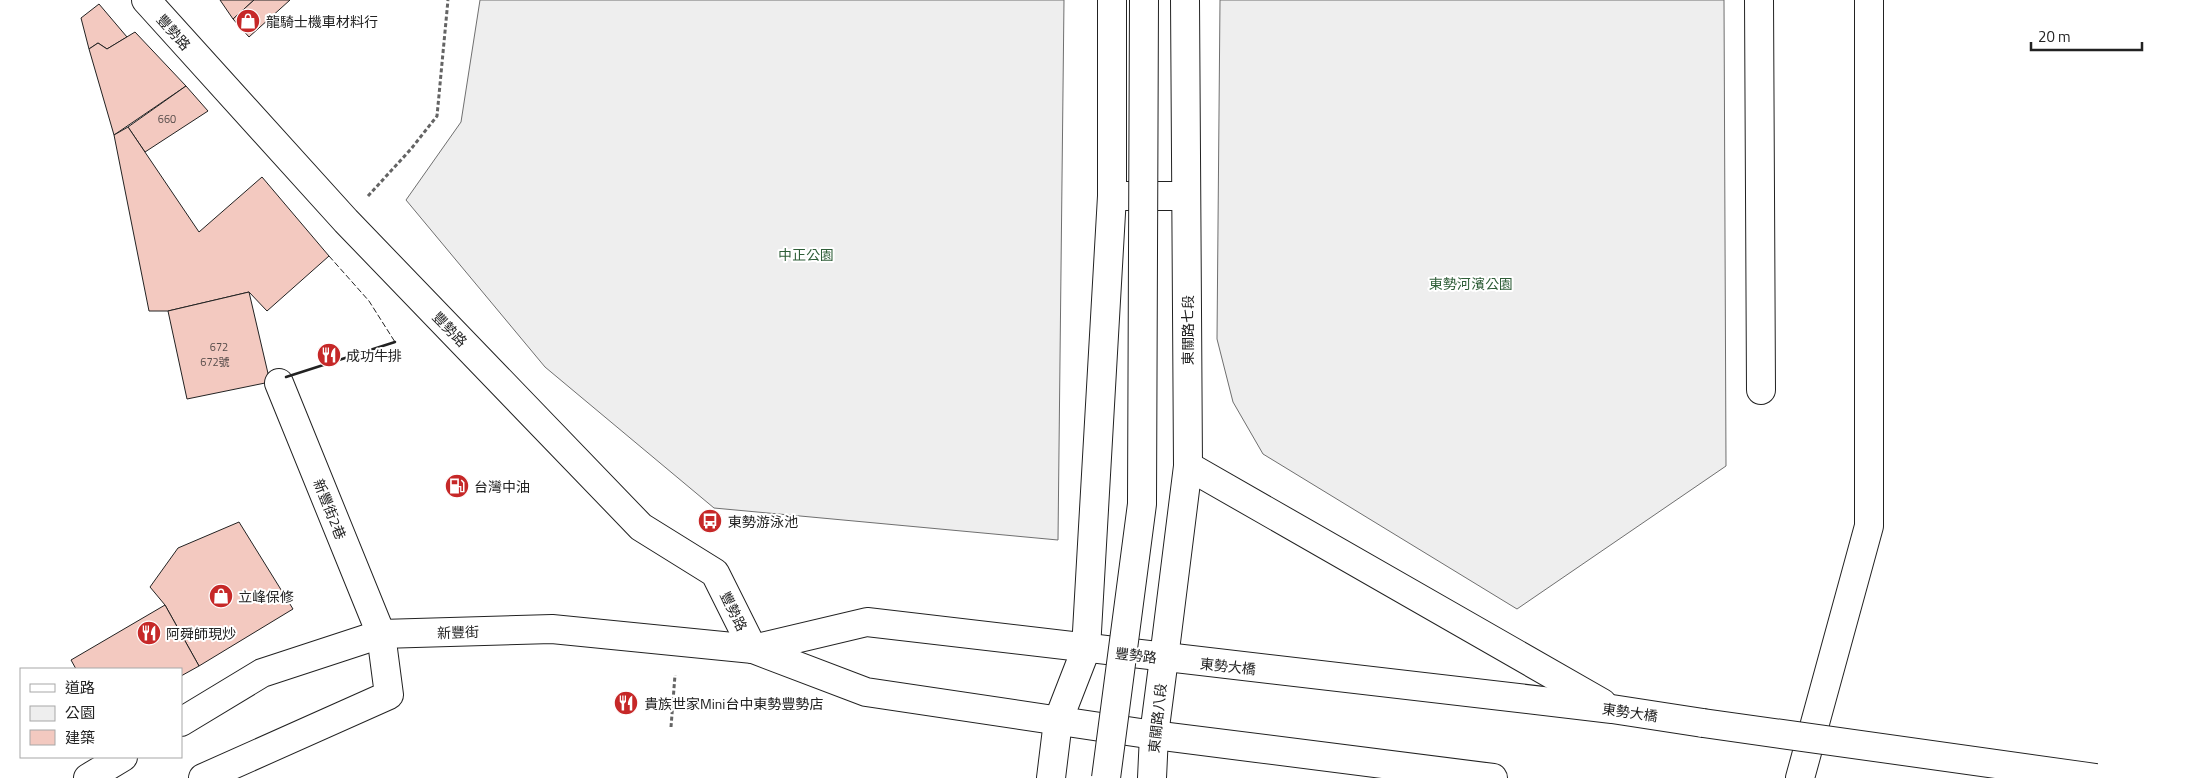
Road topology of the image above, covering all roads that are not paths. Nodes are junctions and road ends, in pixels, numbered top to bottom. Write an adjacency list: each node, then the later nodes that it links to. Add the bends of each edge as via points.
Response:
1 (146, 0): 13 (main road, 豐勢路, via 346,220 641,527 715,573)
2 (1112, 0): 7 (main road)
3 (1144, 0): 24 (main road, bridge, via 1142,504)
4 (1185, 0): 8 (main road, 東關路七段)
5 (1759, 0): 10 (main road)
6 (1869, 0): 27 (main road, via 1869,526)
7 (1112, 196): 8 (main road); 14 (main road)
8 (1186, 196): 11 (main road, 東關路七段)
9 (279, 384): 12 (main road, 新豐街2巷)
10 (1761, 390)
11 (1188, 466): 15 (main road, 東關路七段); 16 (main road)
12 (381, 634): 13 (main road, 新豐街, via 552,629); 17 (main road, 新豐街, via 262,673); 22 (main road, 新豐街2巷, via 389,695)
13 (753, 649): 14 (main road, 豐勢路, via 867,622); 18 (main road, via 866,692)
14 (1086, 649): 15 (main road, 豐勢路); 18 (main road)
15 (1164, 658): 16 (main road, 東勢大橋); 19 (main road, 東關路八段)
16 (1612, 709): 28 (main road, 東勢大橋, bridge)
17 (182, 721)
18 (1058, 721): 19 (main road); 23 (main road)
19 (1154, 735): 25 (main road, 東關路八段); 26 (main road)
20 (121, 758): 21 (main road)
21 (88, 778)
22 (203, 778)
23 (1051, 778)
24 (1106, 778)
25 (1152, 778)
26 (1493, 778)
27 (1800, 778)
28 (2096, 778)

